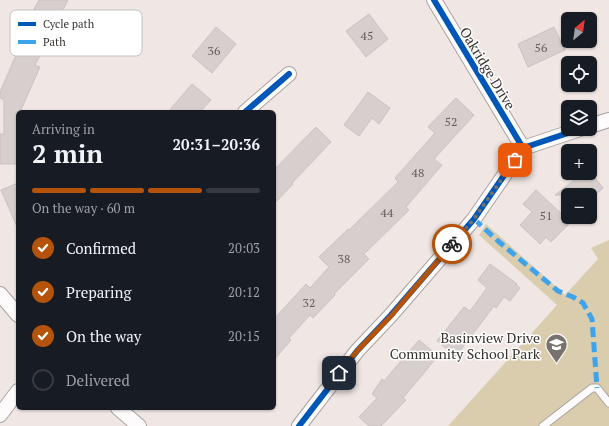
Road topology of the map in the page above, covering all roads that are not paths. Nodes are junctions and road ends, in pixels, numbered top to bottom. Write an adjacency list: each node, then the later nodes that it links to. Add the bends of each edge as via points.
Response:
1 (434, 0): 7 (street, Oakridge Drive)
2 (289, 74): 3 (street)
3 (247, 110)
4 (609, 120): 5 (street)
5 (597, 124)
6 (561, 135): 7 (street)
7 (523, 148): 15 (street, via 474,219 391,316 357,351)
8 (0, 294): 9 (street)
9 (16, 313)
10 (16, 394): 13 (street)
11 (609, 403): 16 (lane, via 598,388 592,388)
12 (120, 410): 14 (street)
13 (0, 415)
14 (139, 426)
15 (299, 426)
16 (543, 426)

